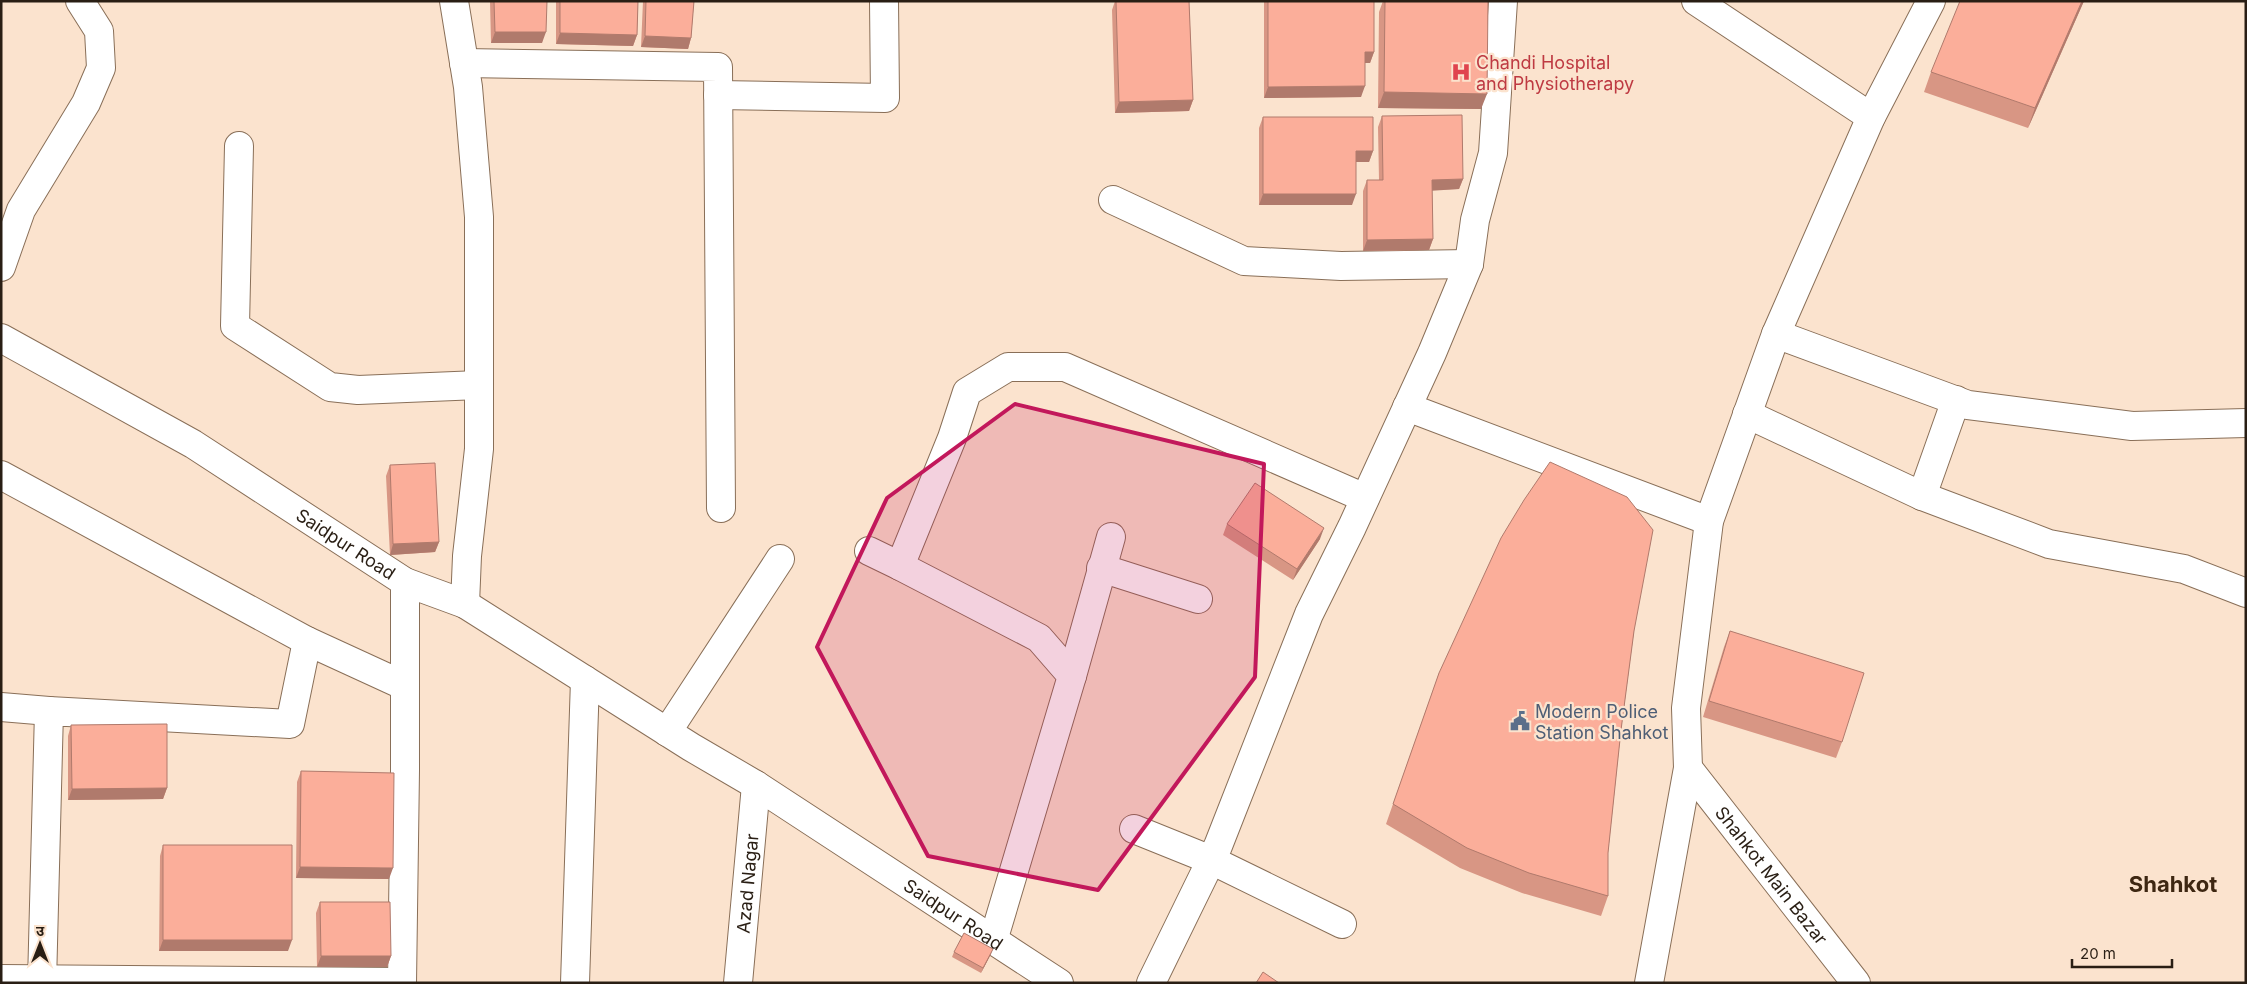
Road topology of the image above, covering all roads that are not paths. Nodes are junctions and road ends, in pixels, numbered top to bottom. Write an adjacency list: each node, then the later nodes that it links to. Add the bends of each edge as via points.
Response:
1 (80, 1): 13 (street, via 99,31 101,68 86,103 21,210)
2 (454, 1): 7 (street)
3 (884, 1): 8 (street, via 885,98)
4 (1503, 1): 12 (street, via 1493,153 1475,220)
5 (1696, 1): 9 (street)
6 (1931, 1): 9 (street)
7 (464, 63): 8 (street, via 718,67); 16 (street, via 479,217)
8 (718, 95): 24 (street)
9 (1872, 117): 14 (street)
10 (239, 146): 16 (street, via 235,326 330,387 358,390)
11 (1114, 200): 12 (street, via 1244,261 1341,266)
12 (1468, 264): 18 (street)
13 (1, 267)
14 (1776, 334): 17 (street); 19 (street)
15 (1, 338): 31 (street, Saidpur Road, via 193,444)
16 (479, 386): 34 (street, via 479,449)
17 (1956, 400): 20 (street, via 1968,405 2132,426); 22 (street)
18 (1407, 407): 23 (street); 25 (street)
19 (1747, 414): 22 (street); 25 (street)
20 (2246, 423)
21 (1, 475): 35 (street)
22 (1922, 496): 32 (street, via 2049,544 2184,569)
23 (1364, 498): 29 (street, via 1065,366 1008,366 967,392 952,438); 45 (street, via 1309,614)
24 (721, 508)
25 (1708, 521): 42 (street, via 1686,708)
26 (1111, 538): 30 (street)
27 (869, 551): 29 (street)
28 (780, 559): 41 (street)
29 (900, 566): 36 (street, via 1039,638)
30 (1102, 568): 33 (street); 36 (street)
31 (405, 582): 34 (street, Saidpur Road); 38 (street)
32 (2246, 593)
33 (1198, 599)
34 (465, 604): 37 (street, Saidpur Road)
35 (307, 641): 38 (street); 40 (street, via 290,724)
36 (1072, 676): 47 (street)
37 (585, 680): 41 (street, Saidpur Road); 51 (street)
38 (405, 686): 50 (street)
39 (1, 708): 40 (street)
40 (49, 711): 49 (street)
41 (667, 732): 43 (street, Saidpur Road)
42 (1688, 768): 55 (street); 56 (street, Shahkot Main Bazar)
43 (756, 785): 47 (street, Saidpur Road); 52 (street, Azad Nagar)
44 (1134, 829): 45 (street)
45 (1211, 860): 46 (street); 54 (street)
46 (1342, 924)
47 (993, 941): 53 (street, Saidpur Road)
48 (1, 979): 49 (street)
49 (42, 981): 50 (street)
50 (402, 982)
51 (575, 983)
52 (738, 983)
53 (1059, 983)
54 (1151, 983)
55 (1649, 983)
56 (1856, 983)

